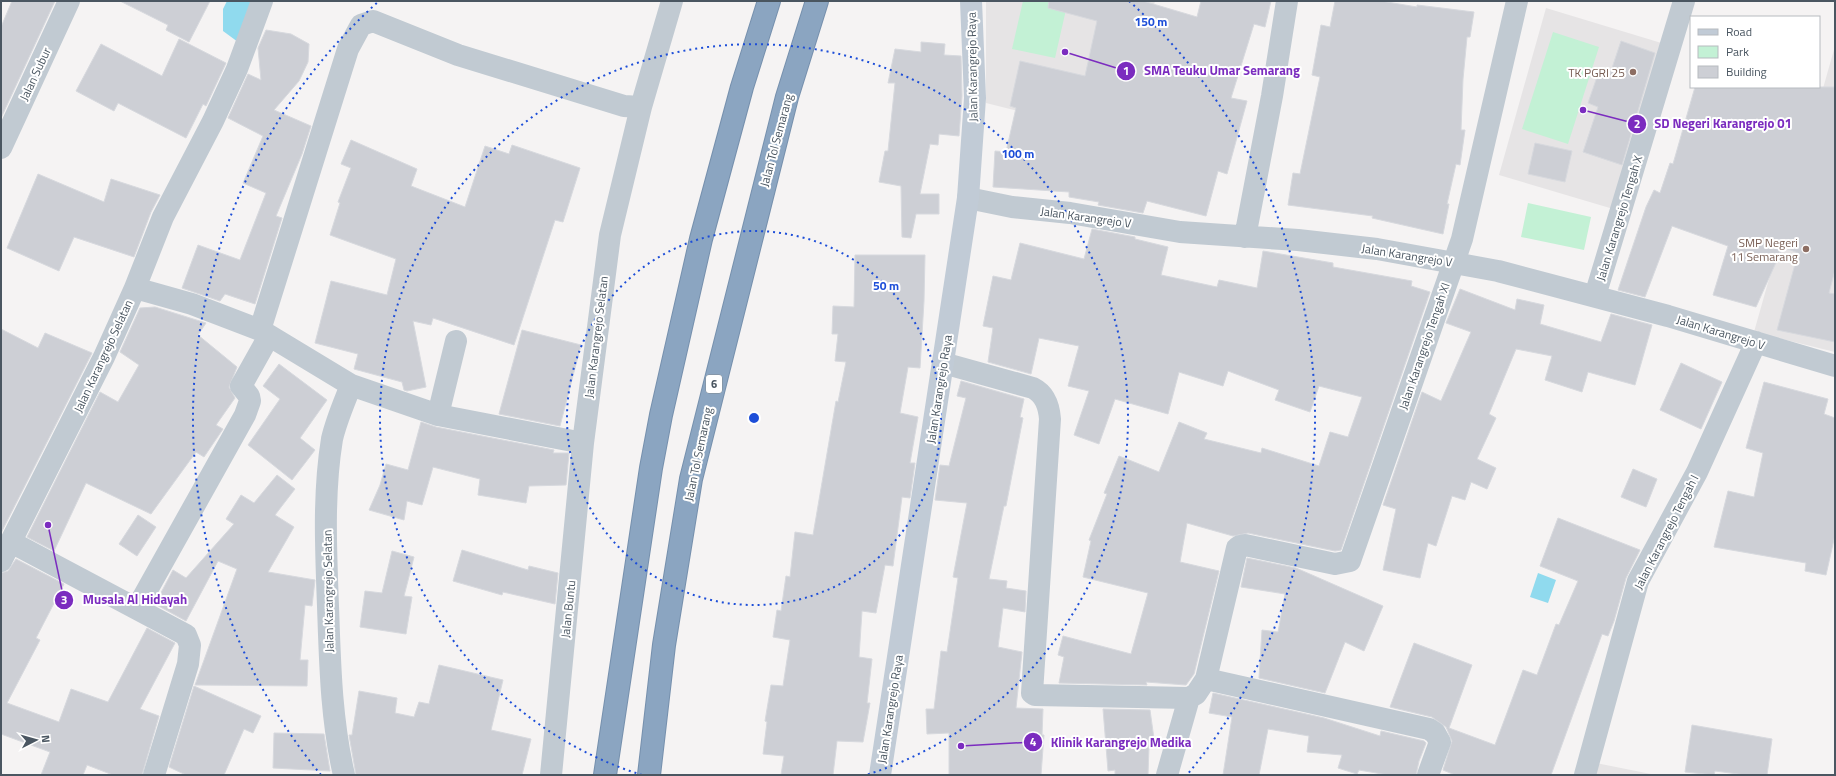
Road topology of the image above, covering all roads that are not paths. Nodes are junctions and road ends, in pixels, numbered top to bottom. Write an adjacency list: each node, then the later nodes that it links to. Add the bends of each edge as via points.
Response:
1 (69, 1): 11 (street, Jalan Subur)
2 (262, 1): 15 (street, via 237,69 163,216)
3 (672, 1): 10 (street, Jalan Karangrejo Selatan)
4 (769, 1): 32 (highway, via 742,87 701,239 661,415)
5 (817, 1): 33 (highway, Jalan Tol Semarang / 6, via 787,97 691,479 664,645)
6 (971, 1): 12 (main road, Jalan Karangrejo Raya, via 975,98)
7 (1287, 1): 13 (street)
8 (1518, 1): 14 (street, Jalan Karangrejo Tengah XI, via 1462,239)
9 (1684, 1): 16 (street, Jalan Karangrejo Tengah X)
10 (641, 107): 17 (street, via 624,106 458,55 373,21 361,25 348,49 328,111); 24 (street, Jalan Karangrejo Selatan, via 610,235)
11 (1, 148)
12 (968, 198): 13 (street, Jalan Karangrejo V, via 1180,232); 20 (main road, Jalan Karangrejo Raya)
13 (1245, 238): 14 (street, Jalan Karangrejo V, via 1298,240 1377,249)
14 (1452, 262): 16 (street, Jalan Karangrejo V); 27 (street, Jalan Karangrejo Tengah XI, via 1350,562 1341,564 1240,546 1237,548)
15 (134, 288): 17 (street, Jalan Karangrejo Selatan, via 192,304); 25 (street, Jalan Karangrejo Selatan, via 104,357)
16 (1595, 296): 19 (street, Jalan Karangrejo V)
17 (264, 333): 22 (street, Jalan Karangrejo Selatan); 26 (street, via 241,386 250,401 245,415)
18 (456, 341): 23 (street)
19 (1756, 342): 21 (street, Jalan Karangrejo V); 37 (street, Jalan Karangrejo Tengah I, via 1697,472 1638,581)
20 (943, 363): 28 (street, via 1033,388 1039,391 1048,404 1050,419 1032,692 1035,695); 34 (main road, Jalan Karangrejo Raya)
21 (1835, 366)
22 (351, 385): 23 (street, Jalan Karangrejo Selatan); 30 (street, Jalan Karangrejo Selatan, via 338,417 333,438 326,509 330,677)
23 (438, 414): 24 (street, Jalan Karangrejo Selatan)
24 (583, 443): 31 (street, Jalan Buntu)
25 (6, 551): 26 (street, Jalan Karangrejo Selatan)
26 (137, 608): 29 (street, Jalan Karangrejo Selatan, via 186,635 190,645 188,664)
27 (1206, 679): 28 (street, via 1196,694); 36 (street, via 1429,728 1440,742)
28 (1189, 698): 35 (street)
29 (154, 775)
30 (344, 775)
31 (551, 775)
32 (605, 775)
33 (649, 775)
34 (880, 775)
35 (1167, 775)
36 (1428, 775)
37 (1585, 775)

